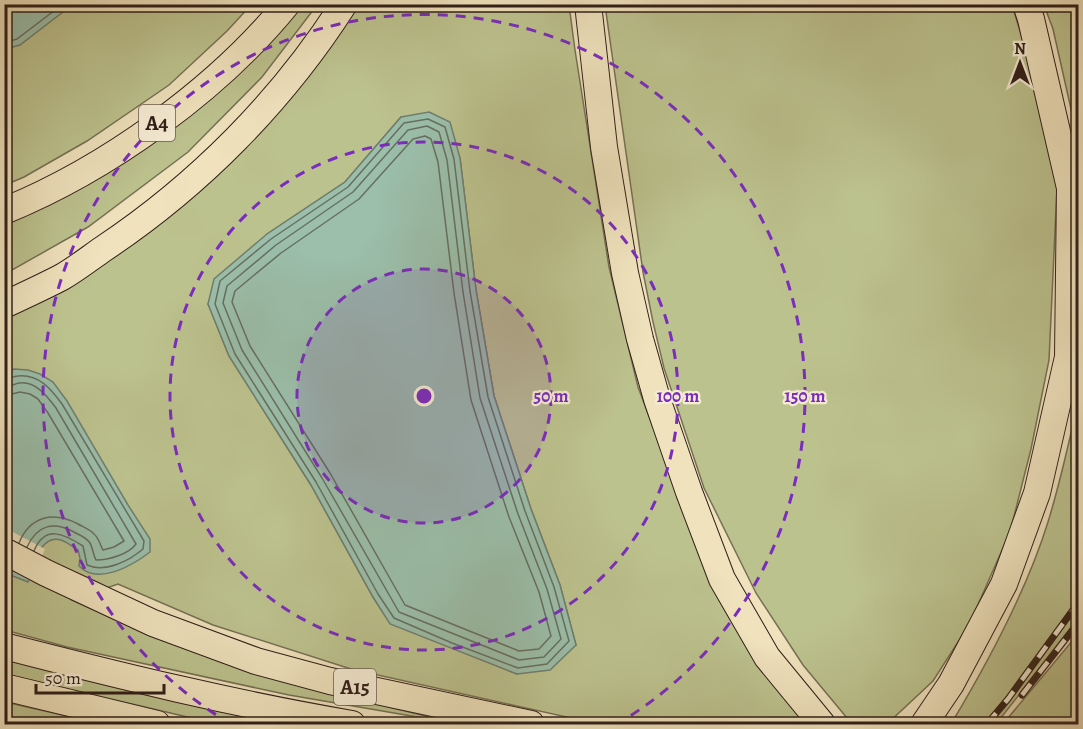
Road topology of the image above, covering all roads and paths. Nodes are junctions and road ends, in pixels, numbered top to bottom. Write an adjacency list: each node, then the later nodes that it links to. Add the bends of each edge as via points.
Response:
1 (288, 4): 5 (highway, A4, via 236,59 183,106 101,162)
2 (344, 4): 6 (highway, via 326,34 266,109 192,182 62,277)
3 (588, 4): 13 (highway, via 604,147 625,273 657,399 722,579 767,657)
4 (1026, 4): 14 (highway, via 1070,188 1068,357 1037,493 1004,584 951,684)
5 (4, 211)
6 (4, 305)
7 (4, 551): 12 (highway, A15, via 153,623 256,661 320,679)
8 (4, 646): 11 (highway, A15, via 153,684)
9 (4, 687): 10 (highway)
10 (157, 724)
11 (352, 724)
12 (531, 724)
13 (822, 724)
14 (924, 724)

